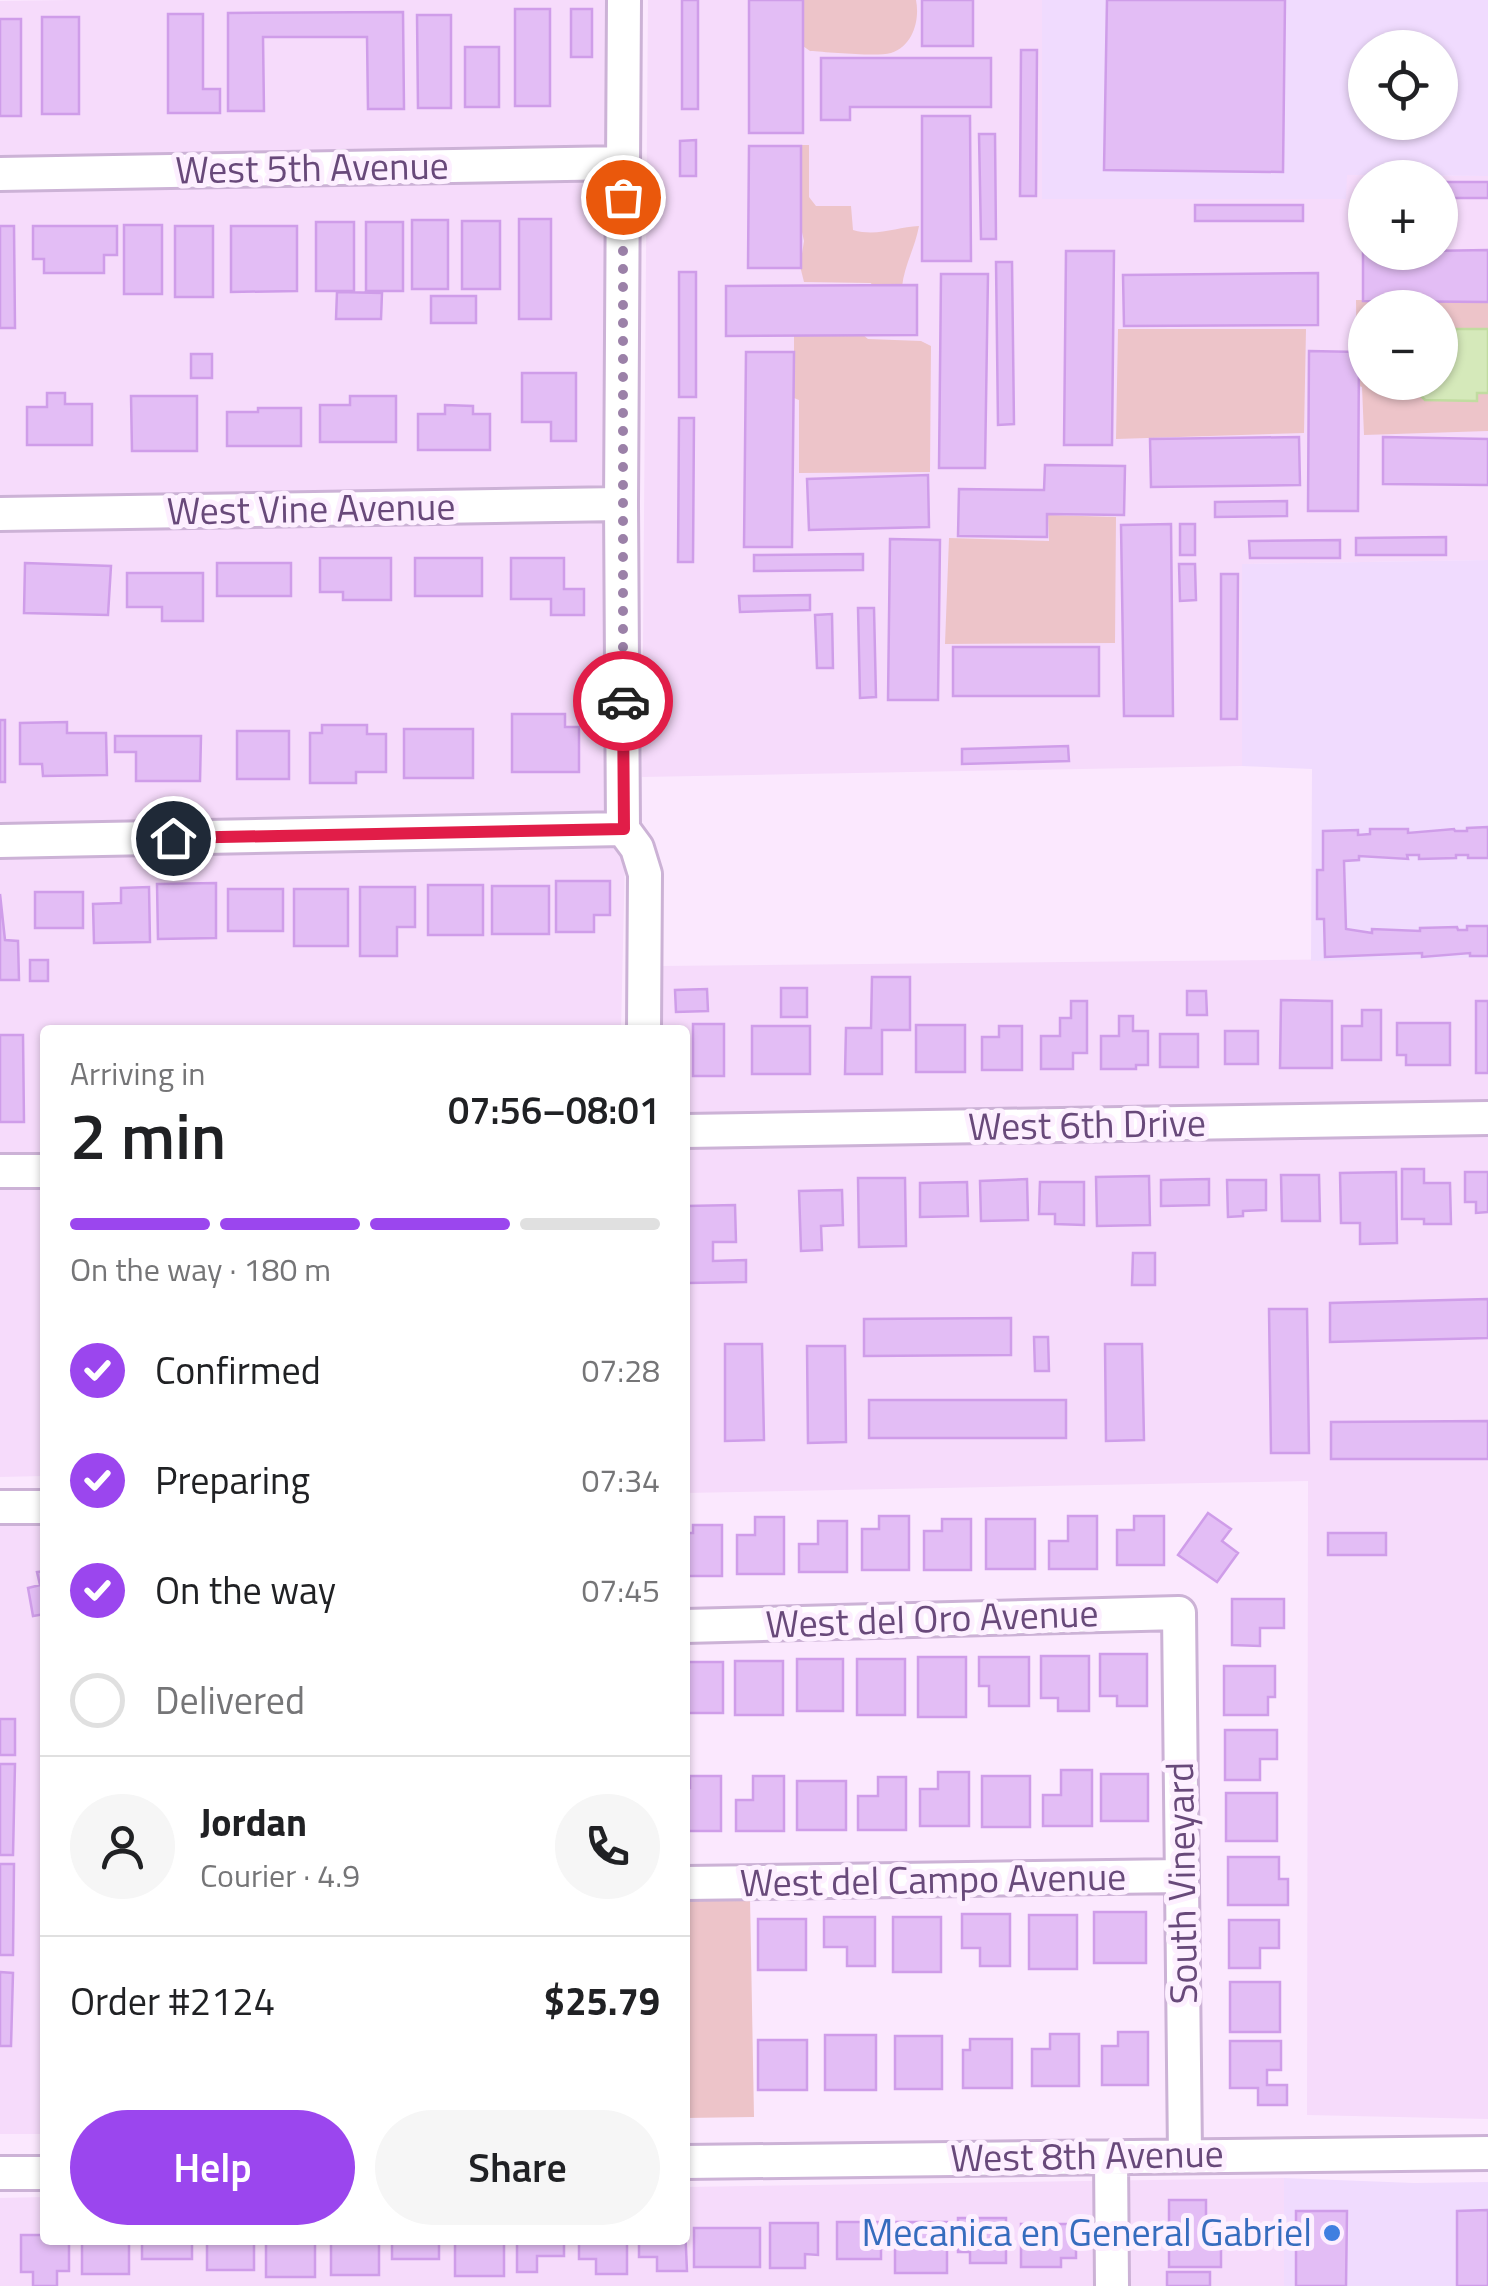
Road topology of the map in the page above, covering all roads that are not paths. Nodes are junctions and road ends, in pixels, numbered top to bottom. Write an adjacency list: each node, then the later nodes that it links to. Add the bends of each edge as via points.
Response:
1 (624, 0): 2 (street)
2 (624, 163): 3 (street, West 5th Avenue); 4 (street)
3 (0, 174)
4 (621, 504): 5 (street, West Vine Avenue); 6 (street)
5 (0, 514)
6 (624, 829): 7 (street); 8 (street, via 645,874)
7 (0, 841)
8 (644, 1025)
9 (1488, 1118): 10 (street, West 6th Drive)
10 (690, 1131)
11 (0, 1171): 12 (street)
12 (40, 1171)
13 (40, 1506): 14 (street)
14 (0, 1507)
15 (1179, 1612): 16 (street, West del Oro Avenue); 17 (street, South Vineyard)
16 (690, 1626)
17 (1182, 1876): 18 (street, West del Campo Avenue); 20 (street, South Vineyard)
18 (690, 1883)
19 (1488, 2152): 20 (street, West 8th Avenue)
20 (1185, 2154): 21 (street, West 8th Avenue)
21 (1111, 2157): 22 (street, West 8th Avenue); 25 (street)
22 (690, 2162)
23 (40, 2173): 24 (street)
24 (0, 2174)
25 (1112, 2286)

